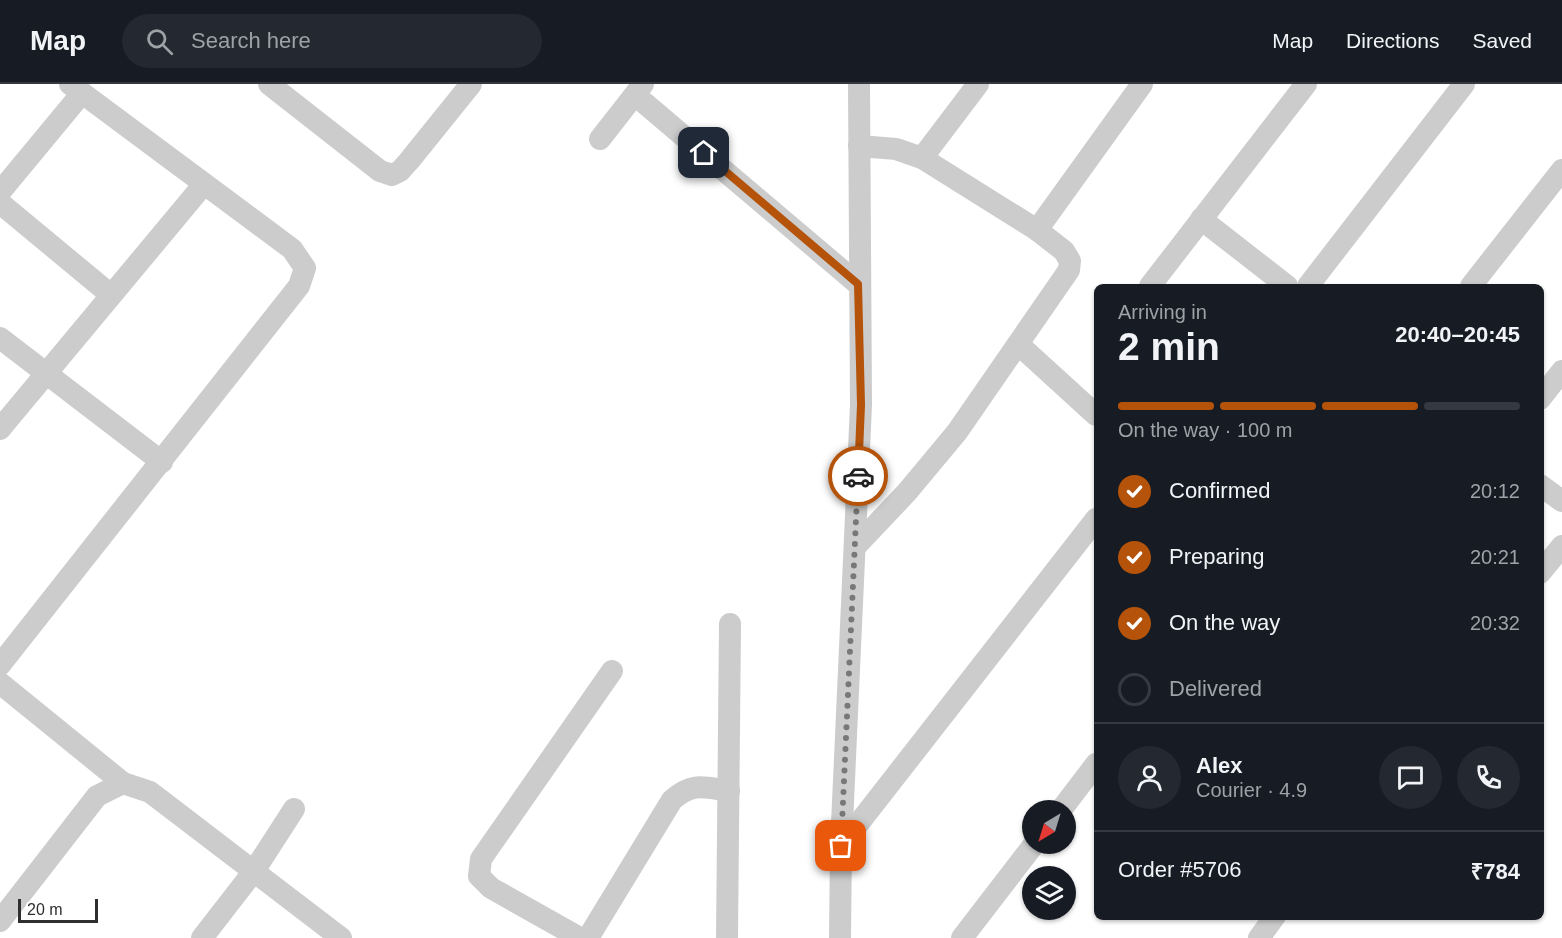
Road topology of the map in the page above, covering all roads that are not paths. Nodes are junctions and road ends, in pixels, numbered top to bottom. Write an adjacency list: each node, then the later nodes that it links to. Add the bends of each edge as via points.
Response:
1 (269, 84): 10 (street)
2 (471, 84): 10 (street, via 410,160 392,175 380,171)
3 (859, 84): 12 (street)
4 (978, 84): 13 (street)
5 (1142, 84): 19 (street)
6 (1306, 84): 18 (street)
7 (1464, 84): 23 (street)
8 (76, 88): 15 (street); 16 (street)
9 (639, 89): 11 (street); 20 (street)
10 (296, 92)
11 (600, 139)
12 (859, 146): 13 (street, via 896,149); 20 (street)
13 (922, 158): 19 (street)
14 (1562, 170): 24 (street)
15 (204, 184): 25 (street); 33 (street, via 292,249 305,268 299,286)
16 (0, 192)
17 (0, 203): 25 (street)
18 (1201, 219): 21 (street); 22 (street)
19 (1036, 230): 27 (street, via 1064,251 1070,261 1069,270)
20 (858, 284): 37 (street, via 861,405)
21 (1152, 284)
22 (1284, 284)
23 (1310, 284)
24 (1473, 284)
25 (111, 295): 29 (street)
26 (0, 338): 29 (street)
27 (1018, 344): 31 (street); 37 (street, via 957,432)
28 (1562, 371): 30 (street)
29 (46, 373): 32 (street); 33 (street)
30 (1544, 394)
31 (1094, 413)
32 (0, 429)
33 (162, 462): 41 (street)
34 (1544, 488): 35 (street)
35 (1562, 501)
36 (1094, 522): 49 (street)
37 (856, 546): 49 (street)
38 (1562, 546): 39 (street)
39 (1544, 568)
40 (730, 624): 46 (street)
41 (0, 665)
42 (612, 671): 56 (street, via 481,859 479,876 490,888)
43 (0, 683): 45 (street)
44 (1094, 767): 47 (street)
45 (123, 783): 51 (street, via 150,792); 53 (street, via 97,796)
46 (729, 790): 57 (street, via 696,786 672,800); 58 (street)
47 (1069, 800)
48 (294, 809): 51 (street)
49 (841, 846): 59 (street)
50 (1027, 854): 60 (street)
51 (254, 871): 54 (street); 55 (street)
52 (1272, 920): 61 (street)
53 (0, 921)
54 (202, 938)
55 (340, 938)
56 (580, 938)
57 (588, 938)
58 (727, 938)
59 (840, 938)
60 (962, 938)
61 (1259, 938)

